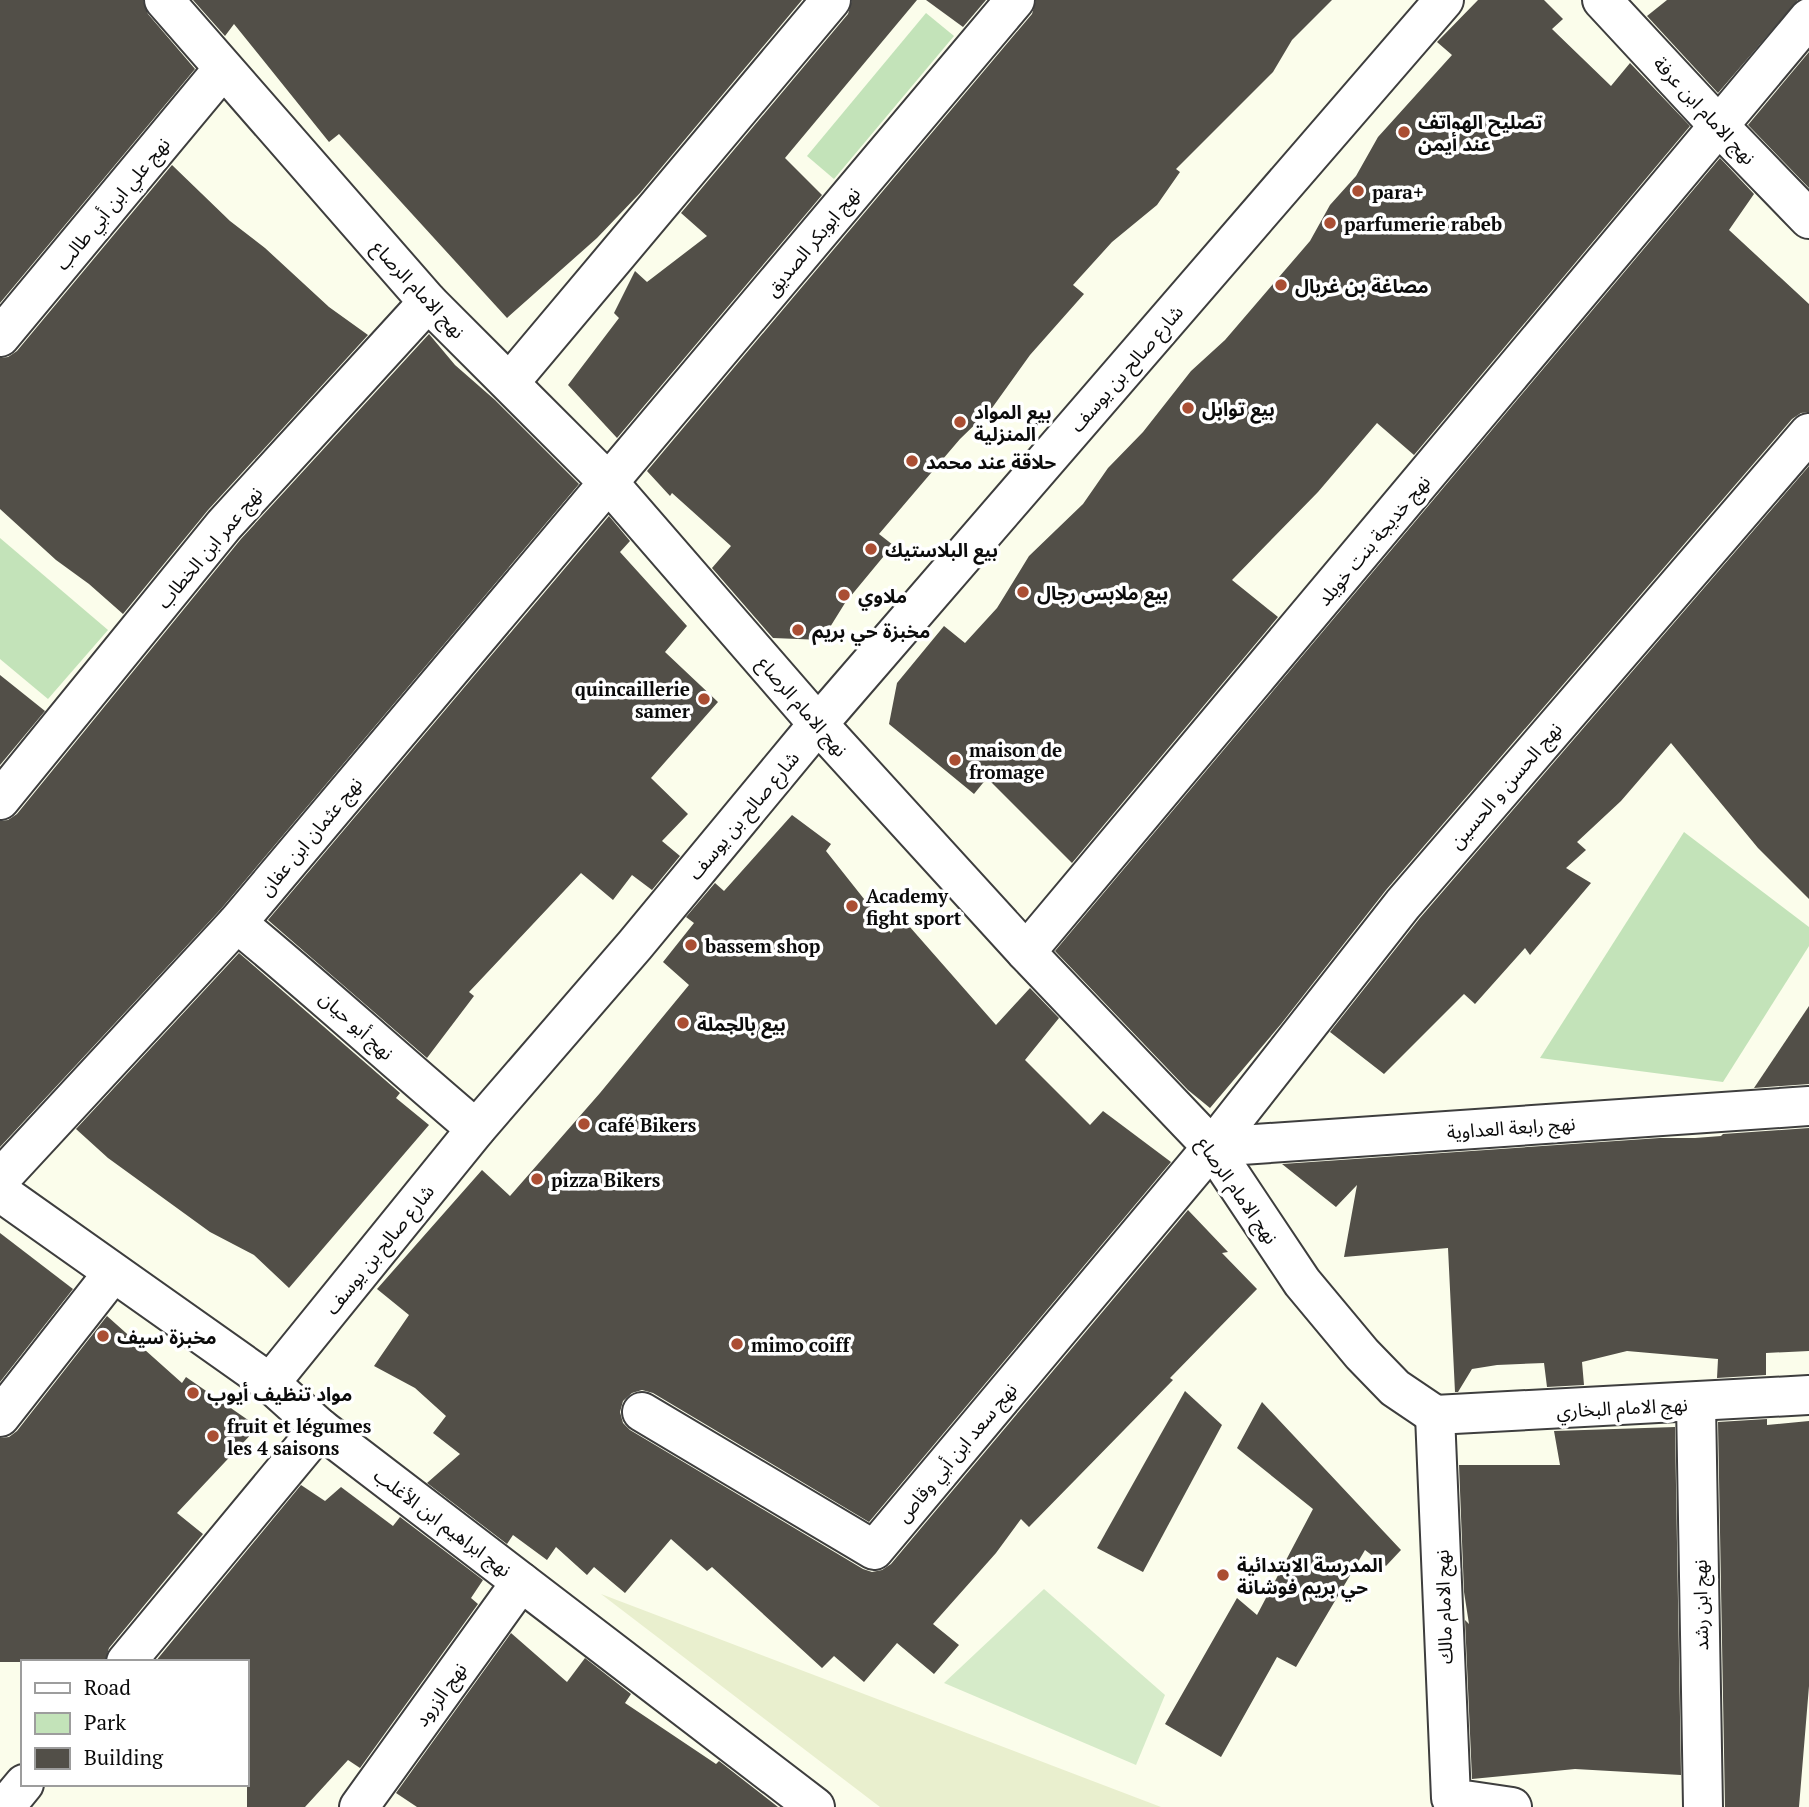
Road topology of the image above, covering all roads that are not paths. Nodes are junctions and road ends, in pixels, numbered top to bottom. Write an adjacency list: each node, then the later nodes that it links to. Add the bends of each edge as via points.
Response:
1 (164, 0): 7 (street, نهج الامام الرصاع)
2 (831, 0): 12 (street)
3 (1015, 0): 14 (street, نهج ابوبكر الصديق)
4 (1444, 0): 15 (street, شارع صالح بن يوسف)
5 (1602, 0): 8 (street, نهج الامام ابن عرفة)
6 (1809, 18): 8 (street, نهج خديجة بنت خويلد)
7 (223, 69): 10 (street, نهج الامام الرصاع); 11 (street, نهج علي ابن أبي طالب)
8 (1718, 125): 9 (street, نهج الامام ابن عرفة); 18 (street, نهج خديجة بنت خويلد)
9 (1809, 219)
10 (428, 302): 12 (street, نهج الامام الرصاع); 16 (street, نهج عمر ابن الخطاب, via 224,525)
11 (0, 337)
12 (510, 382): 14 (street, نهج الامام الرصاع)
13 (1809, 433): 21 (street, نهج الحسن و الحسين, via 1403,904)
14 (608, 482): 15 (street, نهج الامام الرصاع); 17 (street, نهج عثمان ابن عفان)
15 (818, 724): 18 (street, نهج الامام الرصاع); 20 (street, شارع صالح بن يوسف)
16 (0, 800)
17 (237, 923): 20 (street, نهج أبو حيان); 22 (street, نهج عثمان ابن عفان)
18 (1026, 952): 21 (street, نهج الامام الرصاع)
19 (1809, 1106): 21 (street, نهج رابعة العداوية)
20 (476, 1129): 25 (street, شارع صالح بن يوسف)
21 (1212, 1147): 28 (street, نهج سعد ابن أبي وقاص, via 874,1550); 29 (street, نهج الامام الرصاع, via 1302,1282 1395,1388)
22 (0, 1179)
23 (0, 1192): 24 (street, نهج ابراهيم ابن الأغلب)
24 (113, 1273): 25 (street, نهج ابراهيم ابن الأغلب); 30 (street)
25 (270, 1383): 31 (street, نهج ابراهيم ابن الأغلب)
26 (1809, 1395): 27 (street, نهج الامام البخاري)
27 (1696, 1403): 29 (street, نهج الامام البخاري); 39 (street, نهج ابن رشد)
28 (642, 1412)
29 (1435, 1415): 38 (street, نهج الامام مالك, via 1451,1798)
30 (0, 1417)
31 (320, 1428): 32 (street, نهج ابراهيم ابن الأغلب); 33 (street)
32 (521, 1581): 36 (street, نهج الزرود); 37 (street, نهج ابراهيم ابن الأغلب)
33 (128, 1660)
34 (22, 1786): 35 (street)
35 (2, 1807)
36 (359, 1807)
37 (815, 1807)
38 (1512, 1807)
39 (1703, 1807)

